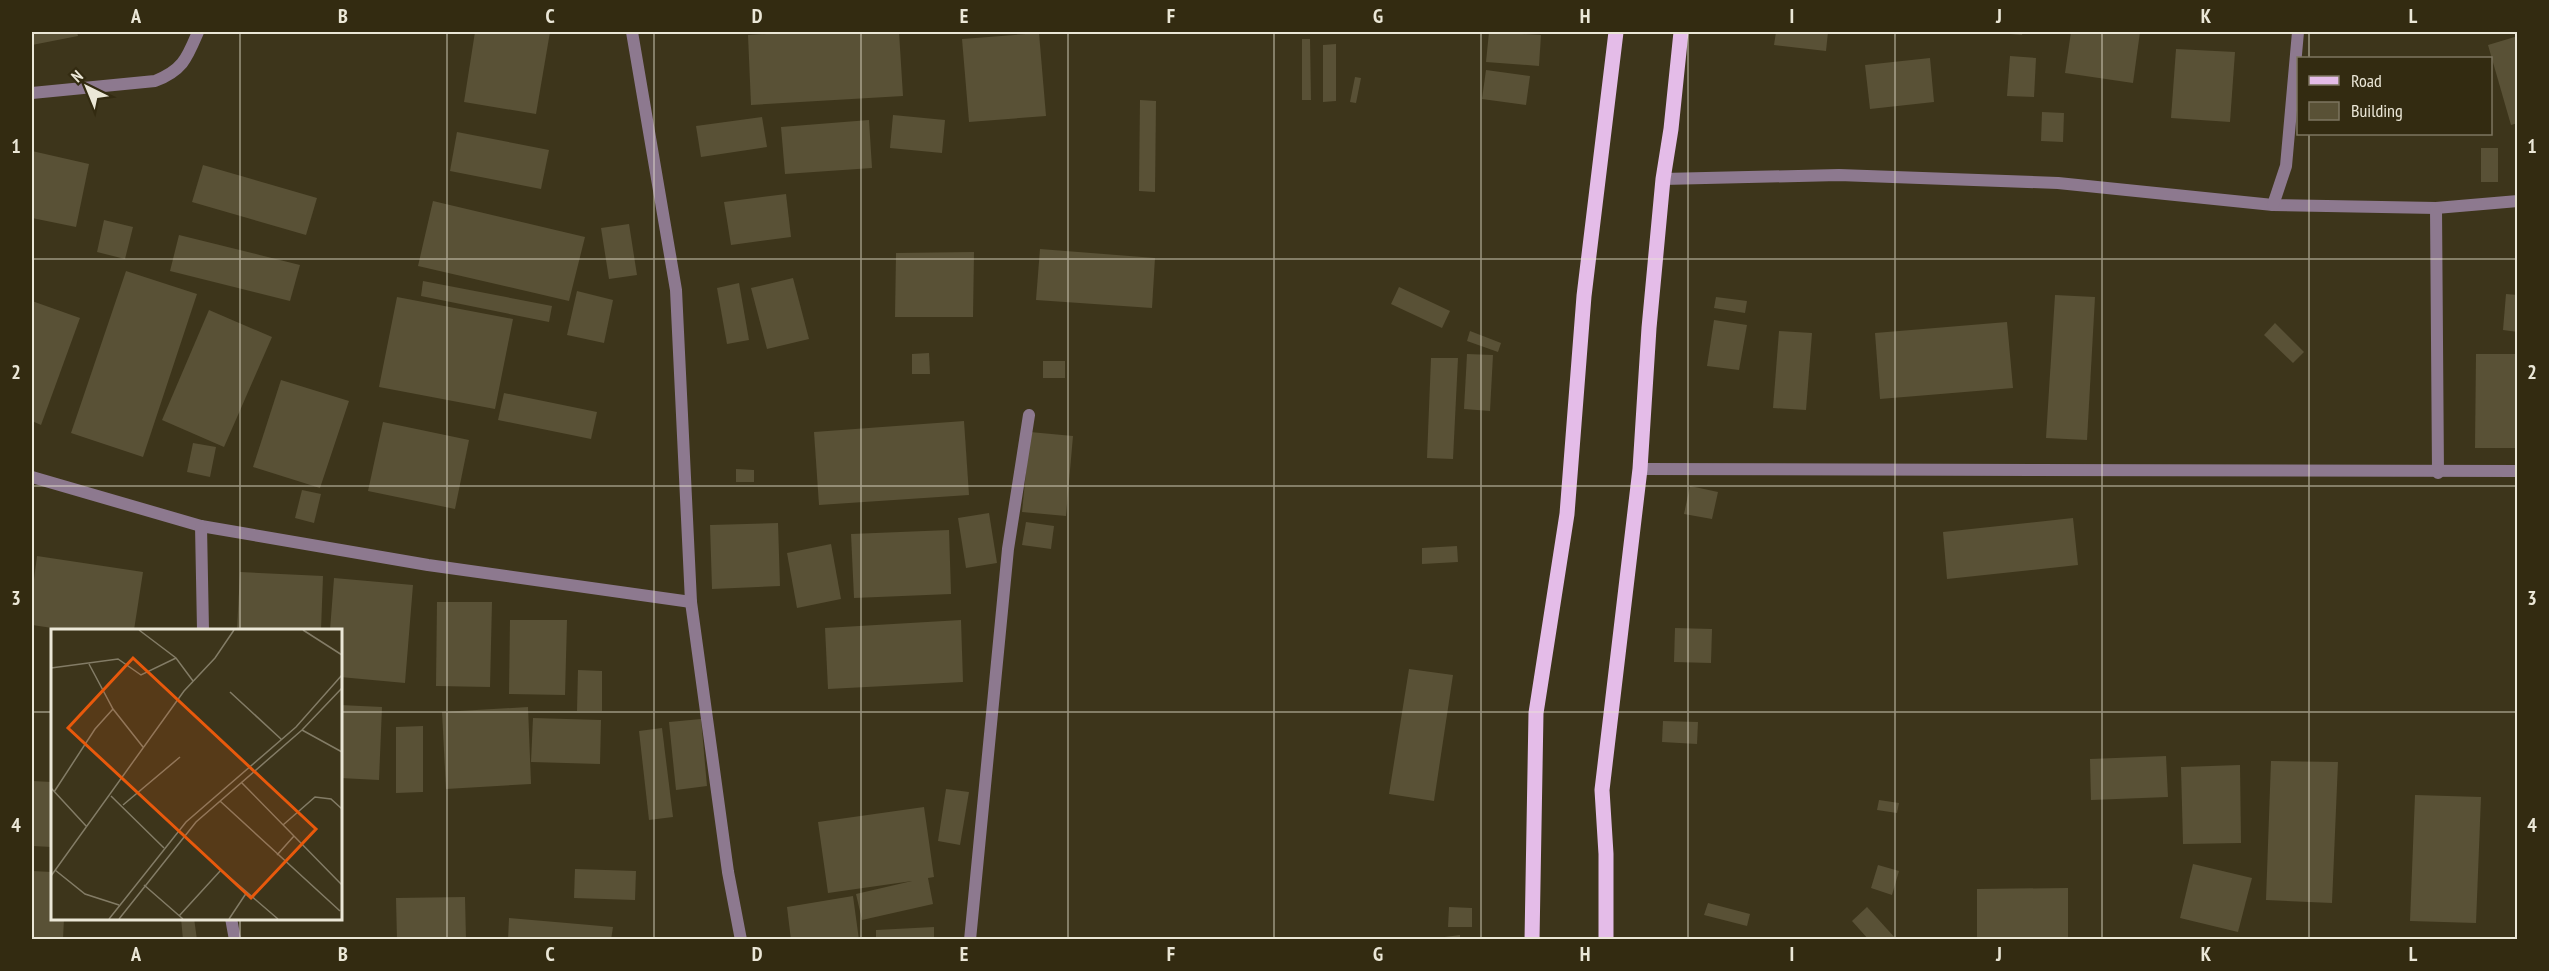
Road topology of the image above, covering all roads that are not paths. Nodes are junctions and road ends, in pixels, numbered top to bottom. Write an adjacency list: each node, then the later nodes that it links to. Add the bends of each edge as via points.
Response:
1 (198, 32): 6 (street, via 187,58 173,74 155,81)
2 (632, 32): 17 (street, via 676,290)
3 (1616, 32): 23 (main road, via 1584,296 1567,514 1536,713)
4 (1681, 32): 7 (main road)
5 (2298, 32): 9 (street, via 2286,166)
6 (32, 93)
7 (1663, 179): 9 (street, via 1839,175 2058,183); 12 (main road)
8 (2517, 201): 10 (street)
9 (2272, 206): 10 (street)
10 (2436, 208): 14 (street)
11 (1029, 415): 22 (street, via 1008,549)
12 (1640, 469): 14 (street); 24 (main road, via 1602,790)
13 (2517, 471): 14 (street)
14 (2438, 473)
15 (32, 477): 16 (street)
16 (201, 526): 17 (street, via 428,566); 18 (street)
17 (691, 602): 21 (street, via 728,872)
18 (203, 629)
19 (231, 920): 20 (street)
20 (235, 939)
21 (741, 939)
22 (970, 939)
23 (1532, 939)
24 (1606, 939)

